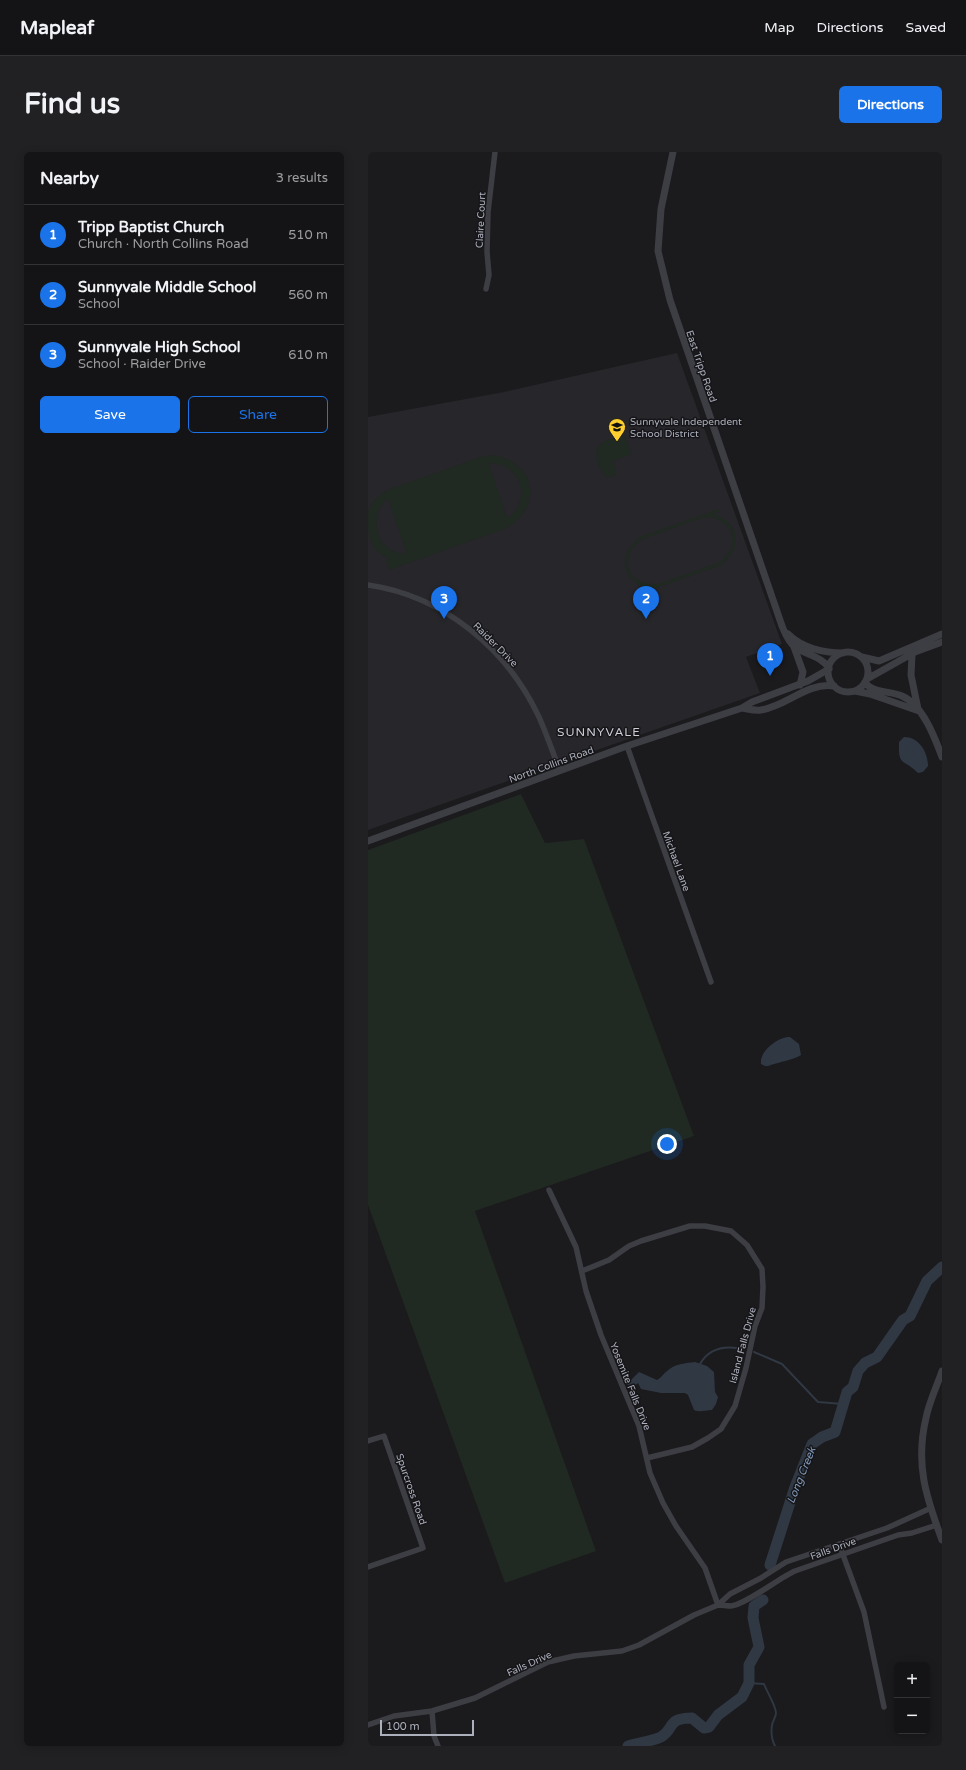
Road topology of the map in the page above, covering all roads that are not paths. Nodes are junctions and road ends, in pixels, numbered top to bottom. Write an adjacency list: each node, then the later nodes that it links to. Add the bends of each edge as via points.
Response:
1 (495, 152): 3 (street, Claire Court, via 488,212 487,252 490,275)
2 (673, 152): 5 (street, East Tripp Road, via 661,209 658,251 661,268 688,356)
3 (486, 289)
4 (368, 585): 21 (street, Raider Drive, via 405,594 433,605 478,636 514,674 528,696)
5 (782, 626): 8 (street, East Tripp Road); 9 (street, East Tripp Road, via 792,638 808,646 827,652)
6 (942, 634): 11 (street, via 879,661)
7 (942, 642): 10 (street)
8 (794, 647): 12 (street, via 816,657); 14 (street, East Tripp Road, via 802,672)
9 (845, 653): 11 (street, via 851,652); 12 (street, via 834,658)
10 (912, 655): 13 (street); 18 (street, via 911,676)
11 (862, 657): 13 (street, via 868,668)
12 (829, 669): 14 (street, North Collins Road); 15 (street)
13 (866, 681): 16 (street); 18 (street, via 868,686 902,695)
14 (800, 685): 17 (street, North Collins Road)
15 (834, 686): 16 (street, via 844,691); 17 (street, North Collins Road, via 822,685 761,710)
16 (855, 691): 18 (street)
17 (742, 708): 19 (street, North Collins Road)
18 (919, 711): 20 (street, via 935,737)
19 (627, 746): 21 (street, North Collins Road); 23 (street, Michael Lane)
20 (942, 757)
21 (560, 771): 22 (street, North Collins Road)
22 (368, 841)
23 (711, 982)
24 (549, 1190): 25 (street, Yosemite Falls Drive, via 576,1247)
25 (582, 1271): 28 (street, Yosemite Falls Drive, via 601,1335 640,1426); 28 (street, Island Falls Drive, via 609,1260 641,1240 690,1226 731,1231 747,1245 762,1269 762,1308 735,1406 721,1429 708,1438 692,1447)
26 (942, 1371): 29 (street, via 926,1416 921,1446 923,1482)
27 (368, 1441): 34 (street, Spurcross Road, via 384,1436 423,1548)
28 (647, 1458): 35 (street, Yosemite Falls Drive, via 650,1473 663,1503 705,1568)
29 (931, 1508): 30 (street); 32 (street, Falls Drive, via 887,1528)
30 (937, 1525): 31 (street); 33 (street, Falls Drive)
31 (942, 1540)
32 (839, 1544): 33 (street); 35 (street, Falls Drive, via 786,1562 730,1594)
33 (842, 1554): 35 (street, Falls Drive, via 790,1573 732,1606); 36 (street, via 864,1612)
34 (368, 1567)
35 (718, 1605): 37 (street, Falls Drive, via 694,1615 640,1645 622,1651 574,1656 548,1662 475,1698)
36 (884, 1707)
37 (432, 1711): 38 (street, Falls Drive, via 394,1716); 39 (street, via 434,1736)
38 (368, 1725)
39 (438, 1746)

